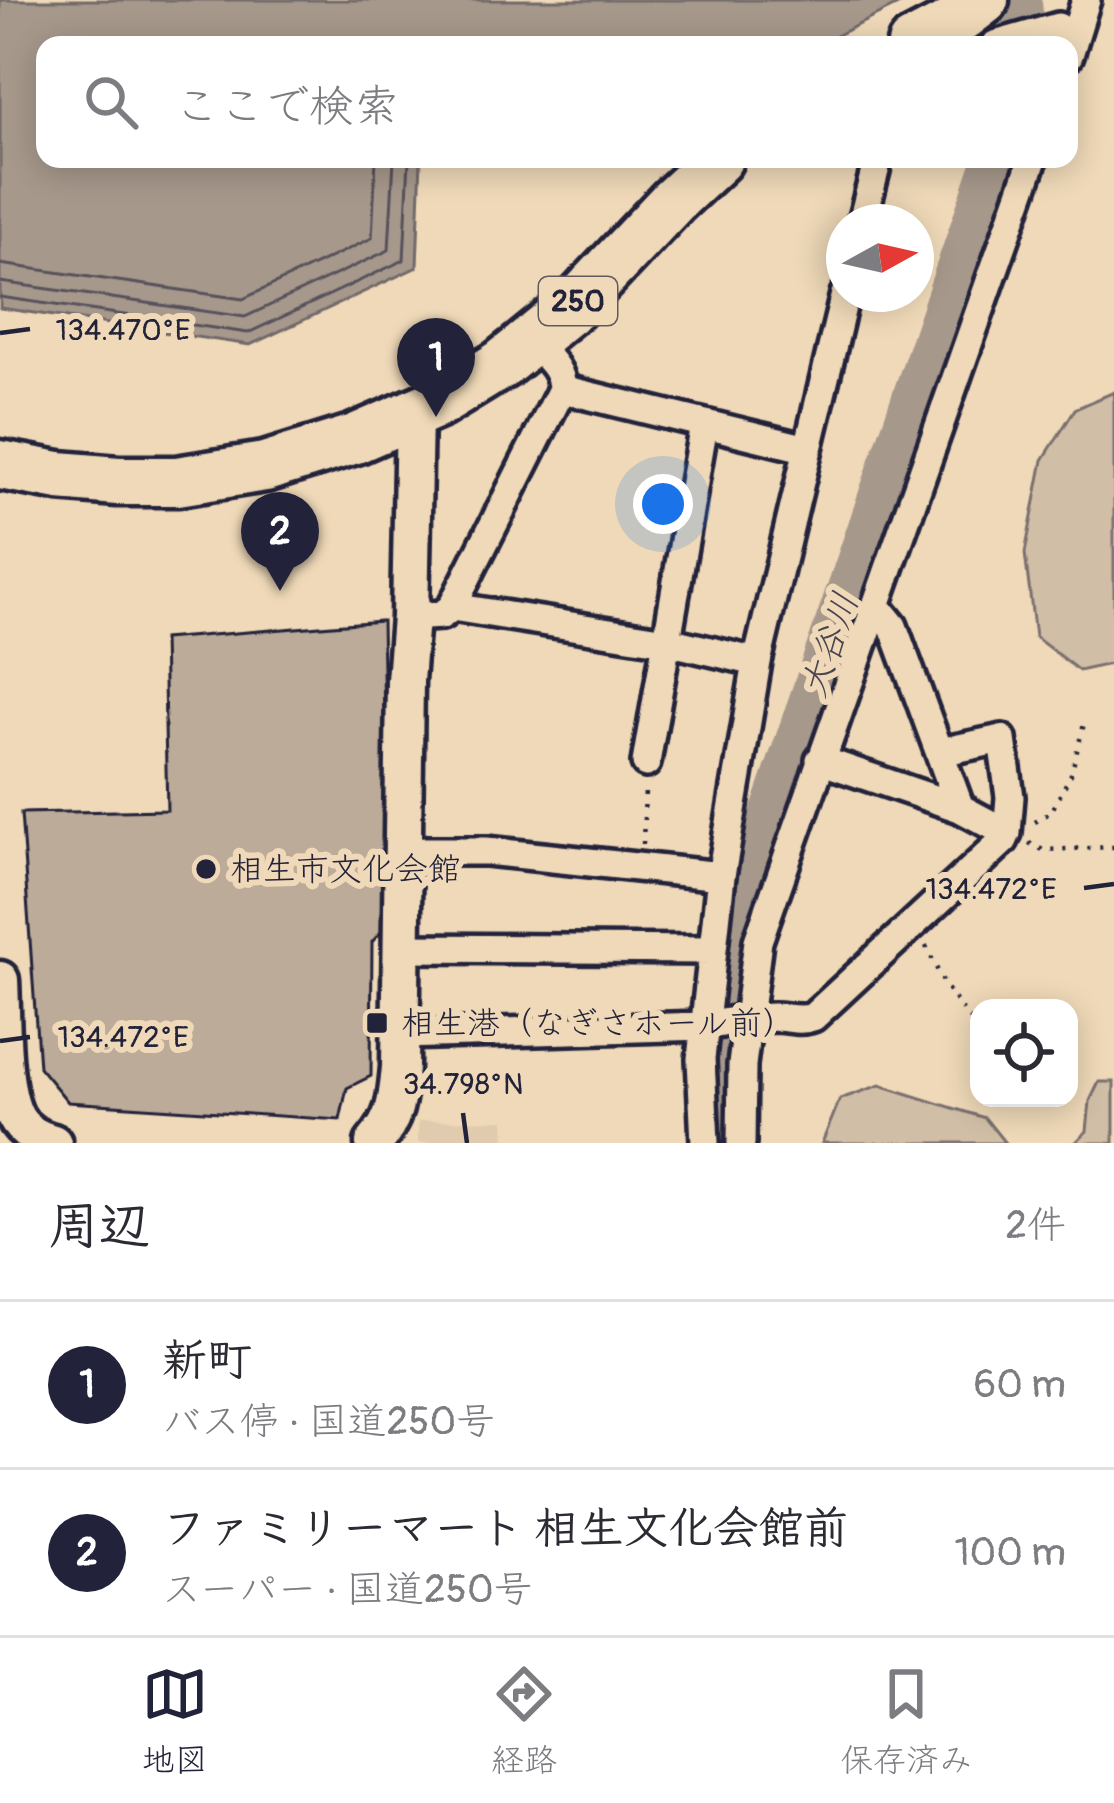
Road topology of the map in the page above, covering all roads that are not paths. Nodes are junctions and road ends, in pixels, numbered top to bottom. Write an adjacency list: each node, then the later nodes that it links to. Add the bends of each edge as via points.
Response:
1 (1086, 0): 5 (street)
2 (985, 17): 3 (street); 4 (highway)
3 (1059, 24)
4 (929, 36)
5 (1075, 36)
6 (708, 168): 11 (highway, 250)
7 (876, 168): 9 (street)
8 (1030, 168): 18 (street)
9 (867, 204)
10 (841, 312): 15 (street)
11 (531, 341): 12 (street, via 557,368); 13 (highway, 250)
12 (562, 389): 14 (street); 17 (street)
13 (414, 413): 16 (highway, 250, via 300,458 221,476 118,481); 19 (street)
14 (704, 424): 15 (street); 20 (street)
15 (808, 449): 21 (street)
16 (0, 465)
17 (452, 607): 19 (street); 20 (street)
18 (873, 610): 22 (street, via 893,626); 23 (street)
19 (410, 617): 27 (street)
20 (667, 640): 21 (street); 24 (street)
21 (758, 662): 28 (street)
22 (940, 752): 25 (street); 26 (street, via 1001,740)
23 (820, 760): 25 (street); 32 (street)
24 (646, 763)
25 (960, 808): 26 (street)
26 (1007, 833): 32 (street, via 813,1017)
27 (405, 850): 28 (street); 29 (street)
28 (722, 876): 30 (street)
29 (403, 948): 30 (street); 33 (street)
30 (712, 950): 32 (street)
31 (0, 980): 34 (street, via 8,1087)
32 (725, 1023): 33 (street); 36 (street, via 701,1059); 37 (street)
33 (401, 1035): 35 (street)
34 (31, 1138)
35 (387, 1138)
36 (705, 1143)
37 (741, 1143)

